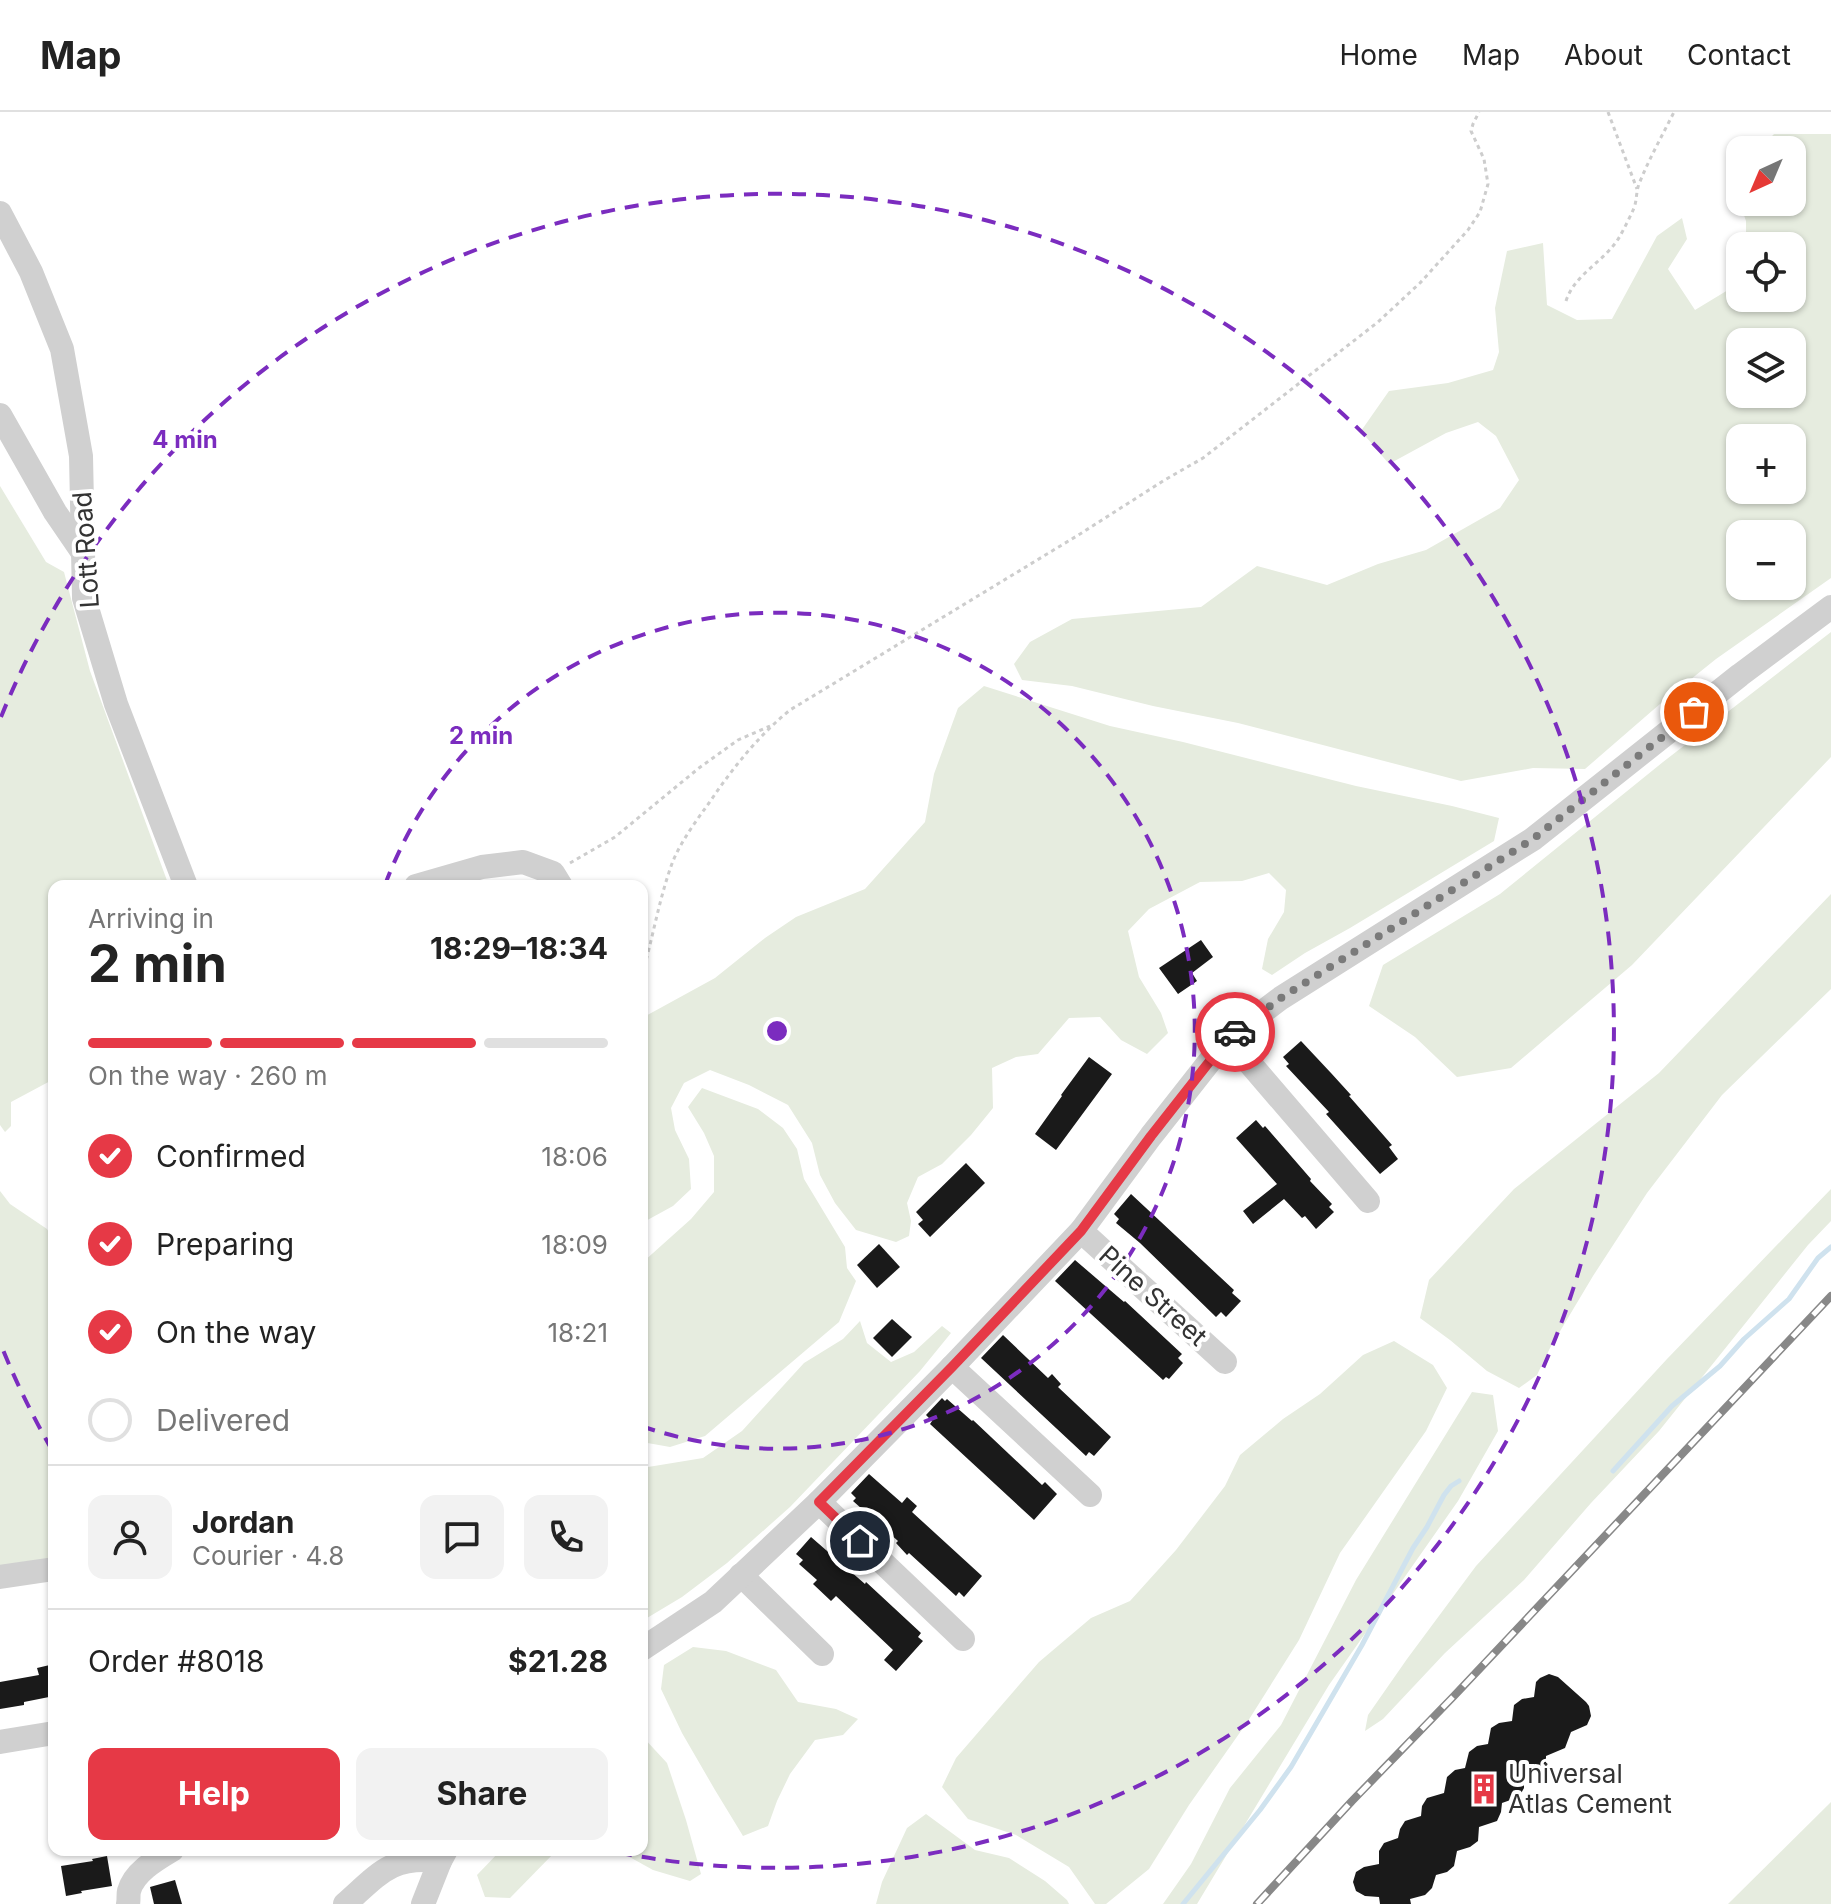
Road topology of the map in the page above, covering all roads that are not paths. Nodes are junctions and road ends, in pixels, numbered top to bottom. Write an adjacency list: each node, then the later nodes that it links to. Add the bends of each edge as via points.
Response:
1 (0, 213): 3 (street, Lott Road, via 62,349 81,456)
2 (0, 415): 3 (street)
3 (83, 553): 6 (street, Lott Road, via 84,598 116,704)
4 (1831, 607): 8 (street, via 1533,839 1281,998)
5 (557, 879): 7 (street, via 523,862)
6 (184, 880)
7 (437, 880)
8 (1228, 1038): 9 (street); 10 (street)
9 (1368, 1201)
10 (1081, 1231): 11 (street, Pine Street); 12 (street)
11 (1225, 1362)
12 (952, 1367): 13 (street); 14 (street)
13 (1090, 1495)
14 (819, 1502): 16 (street); 18 (street)
15 (48, 1570): 17 (street)
16 (741, 1575): 19 (street, via 713,1602); 20 (street)
17 (0, 1577)
18 (963, 1639)
19 (648, 1645)
20 (822, 1654)
21 (48, 1734): 22 (street)
22 (0, 1742)
23 (162, 1856): 25 (street, via 139,1875 129,1890)
24 (443, 1856): 26 (street, via 390,1865); 27 (street)
25 (128, 1904)
26 (345, 1904)
27 (423, 1904)

